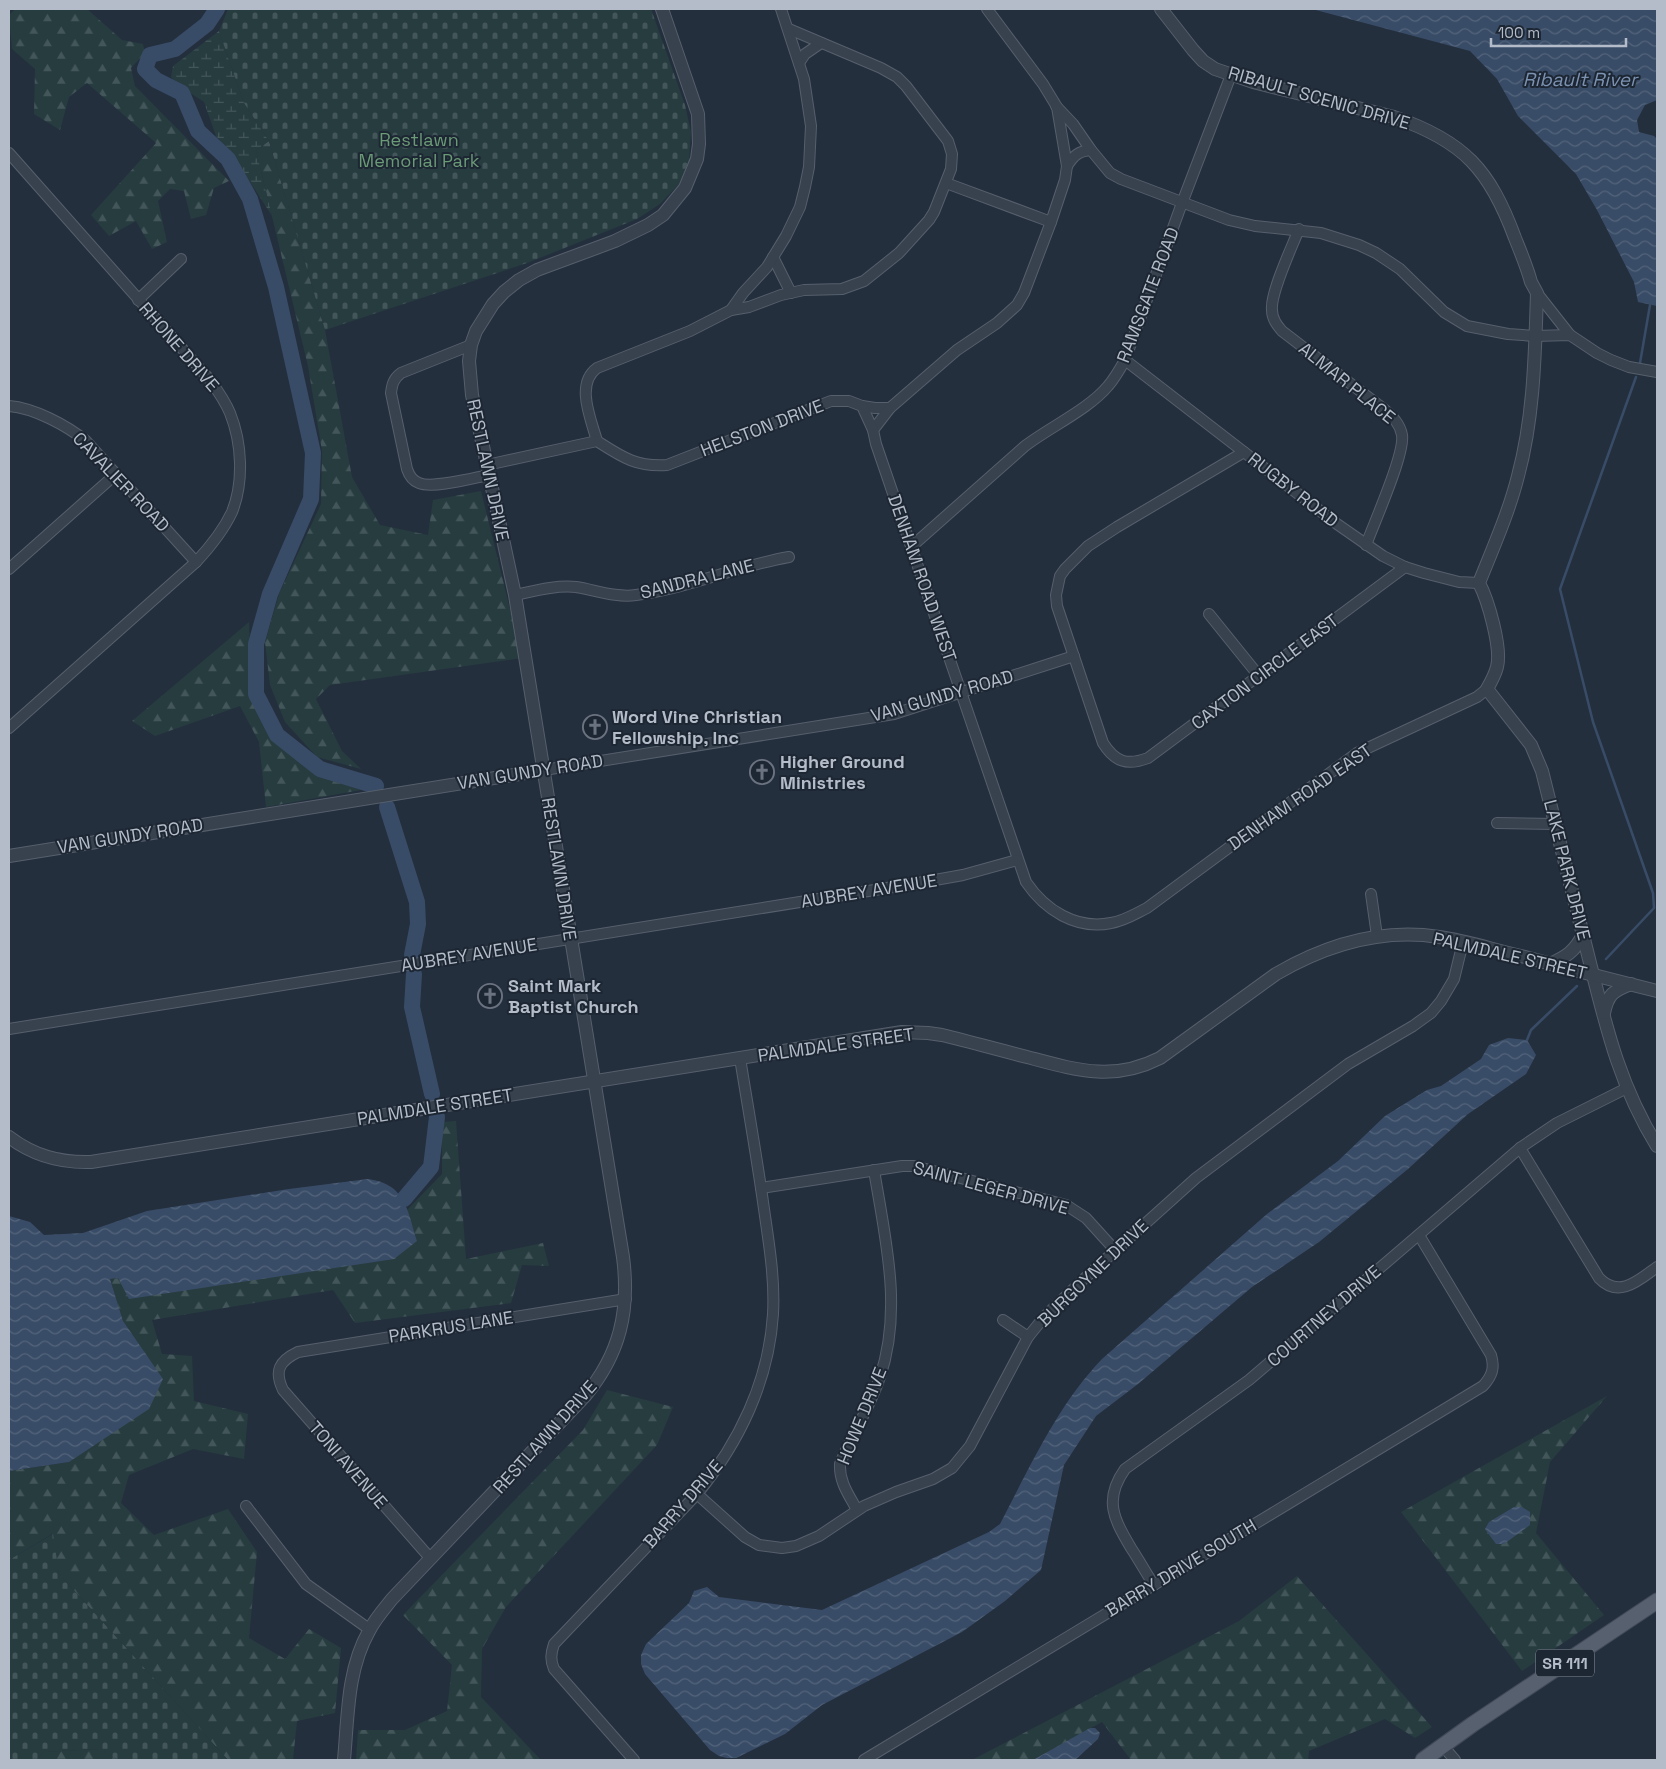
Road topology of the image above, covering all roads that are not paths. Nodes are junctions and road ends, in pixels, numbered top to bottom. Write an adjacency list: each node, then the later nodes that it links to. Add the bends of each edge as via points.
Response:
1 (662, 9): 25 (street, RESTLAWN DRIVE, via 698,114 697,159 685,188 663,215 634,233 519,280 493,304 476,331)
2 (781, 9): 5 (street)
3 (987, 9): 9 (street)
4 (1161, 9): 8 (street, RIBAULT SCENIC DRIVE, via 1203,61)
5 (788, 29): 6 (street); 7 (street)
6 (821, 44): 7 (street, via 805,54); 13 (street, via 881,68 906,86 951,147 952,161)
7 (799, 63): 17 (street, via 810,118 809,167 800,207)
8 (1232, 75): 14 (street, RAMSGATE ROAD); 20 (street, RIBAULT SCENIC DRIVE, via 1394,117 1447,140 1476,166 1496,193)
9 (1056, 106): 10 (street); 12 (street)
10 (1091, 150): 12 (street, via 1081,151); 14 (street, via 1110,173 1121,180)
11 (9, 154): 21 (street, RHONE DRIVE)
12 (1068, 166): 15 (street)
13 (946, 183): 15 (street); 19 (street, via 929,220 899,253 864,281 842,288)
14 (1182, 203): 16 (street, via 1255,226); 26 (street, RAMSGATE ROAD)
15 (1051, 222): 30 (street, via 1024,293 1009,314 957,350)
16 (1299, 229): 24 (street, via 1343,239 1376,254 1400,269 1444,312 1467,326); 36 (street, ALMAR PLACE, via 1274,295 1271,309 1276,323 1282,331 1385,410 1402,433 1401,450)
17 (773, 257): 19 (street); 22 (street)
18 (181, 259): 21 (street)
19 (791, 293): 22 (street)
20 (1537, 293): 23 (street); 24 (street, RIBAULT SCENIC DRIVE)
21 (138, 300): 39 (street, RHONE DRIVE, via 210,380 226,405 236,431 240,478 232,511 212,545)
22 (731, 310): 32 (street, via 690,331 592,371 586,393)
23 (1570, 335): 24 (street); 27 (street, via 1611,360)
24 (1535, 336): 42 (street, via 1524,453 1510,503)
25 (471, 346): 34 (street, RESTLAWN DRIVE, via 471,386); 34 (street, via 401,373 390,393 407,469 416,482 432,486)
26 (1125, 360): 33 (street, RUGBY ROAD); 37 (street, RAMSGATE ROAD, via 1108,388 1025,446)
27 (1657, 372)
28 (9, 406): 35 (street, CAVALIER ROAD, via 23,407 73,431)
29 (862, 406): 30 (street, HELSTON DRIVE); 31 (street); 32 (street, HELSTON DRIVE, via 831,401 655,466 634,463)
30 (890, 408): 31 (street)
31 (873, 430): 37 (street, DENHAM ROAD WEST)
32 (597, 441): 34 (street)
33 (1244, 452): 36 (street, RUGBY ROAD); 45 (street, via 1116,527 1088,546 1065,569 1060,576 1057,606)
34 (488, 470): 43 (street, RESTLAWN DRIVE)
35 (116, 474): 39 (street, CAVALIER ROAD); 41 (street)
36 (1366, 545): 40 (street, RUGBY ROAD)
37 (911, 547): 48 (street, DENHAM ROAD WEST)
38 (789, 557): 43 (street, SANDRA LANE, via 634,596 573,587)
39 (196, 562): 49 (street, RHONE DRIVE)
40 (1406, 567): 42 (street, RUGBY ROAD, via 1460,582); 46 (street, CAXTON CIRCLE EAST)
41 (9, 569)
42 (1479, 583): 47 (street, via 1498,656 1497,667)
43 (515, 595): 50 (street, RESTLAWN DRIVE)
44 (1209, 614): 46 (street)
45 (1074, 656): 46 (street, CAXTON CIRCLE EAST, via 1103,743 1109,753 1128,762 1148,758); 48 (street, VAN GUNDY ROAD)
46 (1259, 676)
47 (1487, 689): 52 (street, LAKE PARK DRIVE, via 1531,745 1542,771); 56 (street, DENHAM ROAD EAST, via 1477,697 1357,753 1139,912 1110,924 1070,920)
48 (961, 694): 50 (street, VAN GUNDY ROAD, via 894,714); 54 (street, DENHAM ROAD WEST)
49 (9, 728)
50 (544, 770): 53 (street, VAN GUNDY ROAD); 59 (street, RESTLAWN DRIVE)
51 (1497, 823): 52 (street)
52 (1555, 824): 57 (street, LAKE PARK DRIVE)
53 (9, 856)
54 (1017, 860): 56 (street, DENHAM ROAD WEST, via 1035,896); 59 (street, AUBREY AVENUE, via 918,884)
55 (1370, 894): 58 (street)
56 (1058, 913)
57 (1583, 934): 61 (street, via 1577,947); 62 (street, LAKE PARK DRIVE)
58 (1377, 936): 60 (street, PALMDALE STREET, via 1413,935); 67 (street, PALMDALE STREET, via 1339,945 1295,962 1173,1050 1148,1064 1120,1072 1073,1069 942,1035 916,1032)
59 (570, 939): 66 (street, AUBREY AVENUE); 68 (street, RESTLAWN DRIVE)
60 (1463, 942): 61 (street, PALMDALE STREET); 76 (street, BURGOYNE DRIVE, via 1454,979 1431,1013 1348,1064 1196,1178)
61 (1550, 964): 62 (street, PALMDALE STREET)
62 (1593, 974): 63 (street, PALMDALE STREET); 65 (street, LAKE PARK DRIVE)
63 (1631, 984): 64 (street, PALMDALE STREET); 65 (street, via 1611,994)
64 (1657, 991)
65 (1603, 1016): 69 (street, LAKE PARK DRIVE)
66 (9, 1029)
67 (740, 1058): 68 (street, PALMDALE STREET); 74 (street, BARRY DRIVE)
68 (594, 1081): 70 (street, PALMDALE STREET, via 91,1162 44,1157); 78 (street, RESTLAWN DRIVE, via 623,1257)
69 (1627, 1088): 71 (street, LAKE PARK DRIVE); 72 (street, COURTNEY DRIVE, via 1557,1123)
70 (9, 1138)
71 (1657, 1146)
72 (1520, 1148): 75 (street, COURTNEY DRIVE); 77 (street, via 1604,1284 1622,1288)
73 (874, 1170): 74 (street, SAINT LEGER DRIVE); 76 (street, SAINT LEGER DRIVE, via 914,1166 1066,1205 1086,1218); 84 (street, HOWE DRIVE, via 889,1265 892,1311 890,1336 880,1376 871,1402 840,1464 842,1482)
74 (761, 1188): 82 (street, BARRY DRIVE, via 773,1294 766,1358 750,1407 735,1439)
75 (1420, 1235): 86 (street, COURTNEY DRIVE, via 1249,1380 1125,1469 1115,1489 1113,1512); 86 (street, BARRY DRIVE SOUTH, via 1491,1354 1493,1371 1489,1379 1483,1386)
76 (1116, 1250): 80 (street, BURGOYNE DRIVE, via 1045,1316)
77 (1657, 1267)
78 (626, 1299): 81 (street, PARKRUS LANE, via 298,1352); 85 (street, RESTLAWN DRIVE, via 619,1336 596,1383)
79 (1003, 1320): 80 (street)
80 (1028, 1337): 84 (street, BURGOYNE DRIVE, via 970,1446 956,1464 933,1479)
81 (280, 1365): 85 (street, TONI AVENUE, via 279,1381 283,1390)
82 (697, 1494): 84 (street, BURGOYNE DRIVE, via 745,1537 760,1545 776,1548 796,1546 819,1536); 91 (street, BARRY DRIVE, via 554,1644 551,1657 554,1669)
83 (246, 1506): 88 (street, via 306,1584)
84 (857, 1510)
85 (431, 1559): 88 (street, RESTLAWN DRIVE)
86 (1154, 1585): 92 (street, BARRY DRIVE SOUTH)
87 (1657, 1601): 89 (main road, SR 111)
88 (369, 1629): 90 (street, RESTLAWN DRIVE, via 350,1685)
89 (1442, 1746): 93 (main road, SR 111); 94 (street)
90 (344, 1760)
91 (634, 1760)
92 (864, 1760)
93 (1423, 1760)
94 (1455, 1760)

